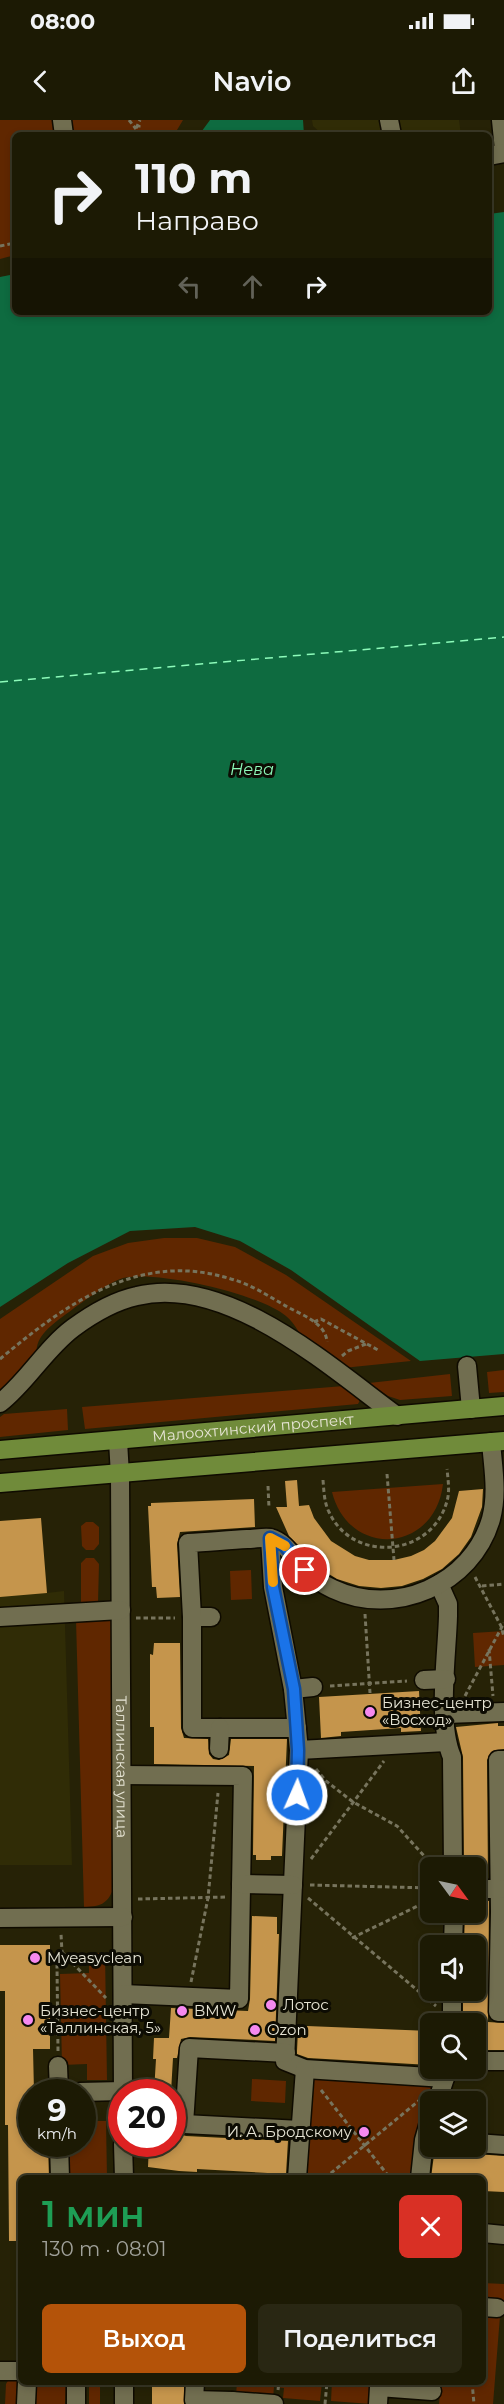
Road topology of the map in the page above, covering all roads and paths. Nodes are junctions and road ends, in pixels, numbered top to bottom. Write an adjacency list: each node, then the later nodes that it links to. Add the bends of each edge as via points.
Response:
1 (129, 120): 4 (path)
2 (501, 120): 6 (street)
3 (140, 121): 4 (path)
4 (136, 129): 5 (path)
5 (134, 132)
6 (504, 152)
7 (314, 1322): 8 (path, via 321,1319)
8 (366, 1344): 9 (path); 10 (path)
9 (378, 1350)
10 (328, 1365): 12 (street, via 276,1330 224,1303 171,1293 139,1295 113,1304 72,1329); 15 (street)
11 (467, 1366): 14 (street)
12 (0, 1403)
13 (504, 1406): 14 (main road, Малоохтинский проспект)
14 (471, 1409): 15 (main road, Малоохтинский проспект)
15 (397, 1416): 16 (main road, Малоохтинский проспект)
16 (118, 1441): 18 (main road, Малоохтинский проспект); 20 (street, Таллинская улица)
17 (497, 1441): 20 (main road); 26 (street)
18 (0, 1450)
19 (447, 1469): 28 (path, via 447,1501 438,1520 414,1542)
20 (120, 1474): 23 (main road); 35 (street, Таллинская улица)
21 (387, 1474): 28 (path)
22 (323, 1480): 28 (path, via 325,1503 342,1531 361,1543)
23 (0, 1483)
24 (268, 1486): 25 (path)
25 (269, 1508)
26 (497, 1521): 30 (street)
27 (270, 1538): 34 (street, via 284,1545 318,1581); 37 (street, via 188,1543); 46 (street, via 273,1587)
28 (393, 1548): 29 (path)
29 (394, 1560)
30 (464, 1565): 31 (street); 33 (path)
31 (439, 1584): 34 (street, via 398,1599); 42 (street, via 448,1604)
32 (504, 1584): 33 (path)
33 (482, 1587): 39 (path)
34 (364, 1599): 44 (path)
35 (121, 1615): 36 (street); 37 (path); 57 (street, Таллинская улица)
36 (0, 1617)
37 (192, 1617): 38 (street); 50 (street, via 192,1728)
38 (211, 1617)
39 (503, 1625): 40 (path); 41 (path)
40 (504, 1636)
41 (489, 1648): 48 (path); 49 (path)
42 (446, 1679): 43 (street); 49 (street)
43 (424, 1680): 44 (path)
44 (369, 1684): 45 (path); 47 (path)
45 (313, 1688): 46 (street)
46 (294, 1689): 51 (street)
47 (370, 1694)
48 (499, 1713): 49 (street)
49 (450, 1714): 52 (street)
50 (220, 1728): 51 (street); 56 (street)
51 (297, 1728): 54 (street)
52 (446, 1742): 53 (street); 60 (street, via 452,1757)
53 (397, 1744): 54 (street); 58 (path)
54 (298, 1750): 58 (path, via 326,1781); 61 (street)
55 (504, 1760): 64 (street, via 498,1760)
56 (219, 1763): 57 (street); 65 (street, via 243,1776); 66 (path)
57 (122, 1775): 69 (street, Таллинская улица)
58 (353, 1802): 59 (path, via 397,1826); 61 (path)
59 (425, 1857)
60 (453, 1857)
61 (293, 1885): 62 (path); 65 (street); 72 (path); 78 (street)
62 (420, 1888)
63 (486, 1889): 64 (street)
64 (500, 1889): 76 (street, via 498,2012)
65 (241, 1890): 66 (path); 74 (street, via 239,1999)
66 (208, 1898): 67 (path); 74 (path)
67 (138, 1899)
68 (420, 1905): 72 (path)
69 (123, 1917): 70 (street); 75 (street, Таллинская улица)
70 (0, 1918)
71 (62, 1934): 73 (path)
72 (352, 1938): 77 (path)
73 (62, 1952): 75 (path); 81 (path, via 57,1966)
74 (188, 1997): 75 (street)
75 (116, 1998): 85 (street, Таллинская улица)
76 (504, 2012)
77 (443, 2013)
78 (286, 2053): 82 (street, via 285,2061); 87 (street, via 189,2048 184,2124)
79 (486, 2061): 80 (street)
80 (504, 2061)
81 (58, 2066): 84 (street)
82 (305, 2069): 83 (street); 87 (street); 90 (path)
83 (420, 2072)
84 (58, 2079)
85 (122, 2079)
86 (439, 2079): 90 (path)
87 (300, 2130): 96 (street)
88 (486, 2144): 89 (street)
89 (504, 2145)
90 (364, 2146): 97 (path); 98 (path)
91 (59, 2157): 94 (street)
92 (123, 2157): 95 (street)
93 (424, 2157): 99 (street)
94 (60, 2175)
95 (124, 2175)
96 (297, 2175)
97 (329, 2175)
98 (388, 2175)
99 (421, 2175)
100 (486, 2233): 101 (street)
101 (504, 2235)
102 (0, 2371): 103 (street)
103 (18, 2371)
104 (27, 2385): 113 (street)
105 (76, 2385): 114 (street)
106 (124, 2385): 115 (street)
107 (195, 2385): 112 (street, via 194,2400)
108 (327, 2385): 117 (path)
109 (472, 2385): 119 (path)
110 (405, 2386): 111 (street); 118 (street, via 379,2387)
111 (432, 2392)
112 (232, 2402): 116 (street)
113 (26, 2404)
114 (76, 2404)
115 (124, 2404)
116 (274, 2404)
117 (325, 2404)
118 (378, 2404)
119 (474, 2404)

